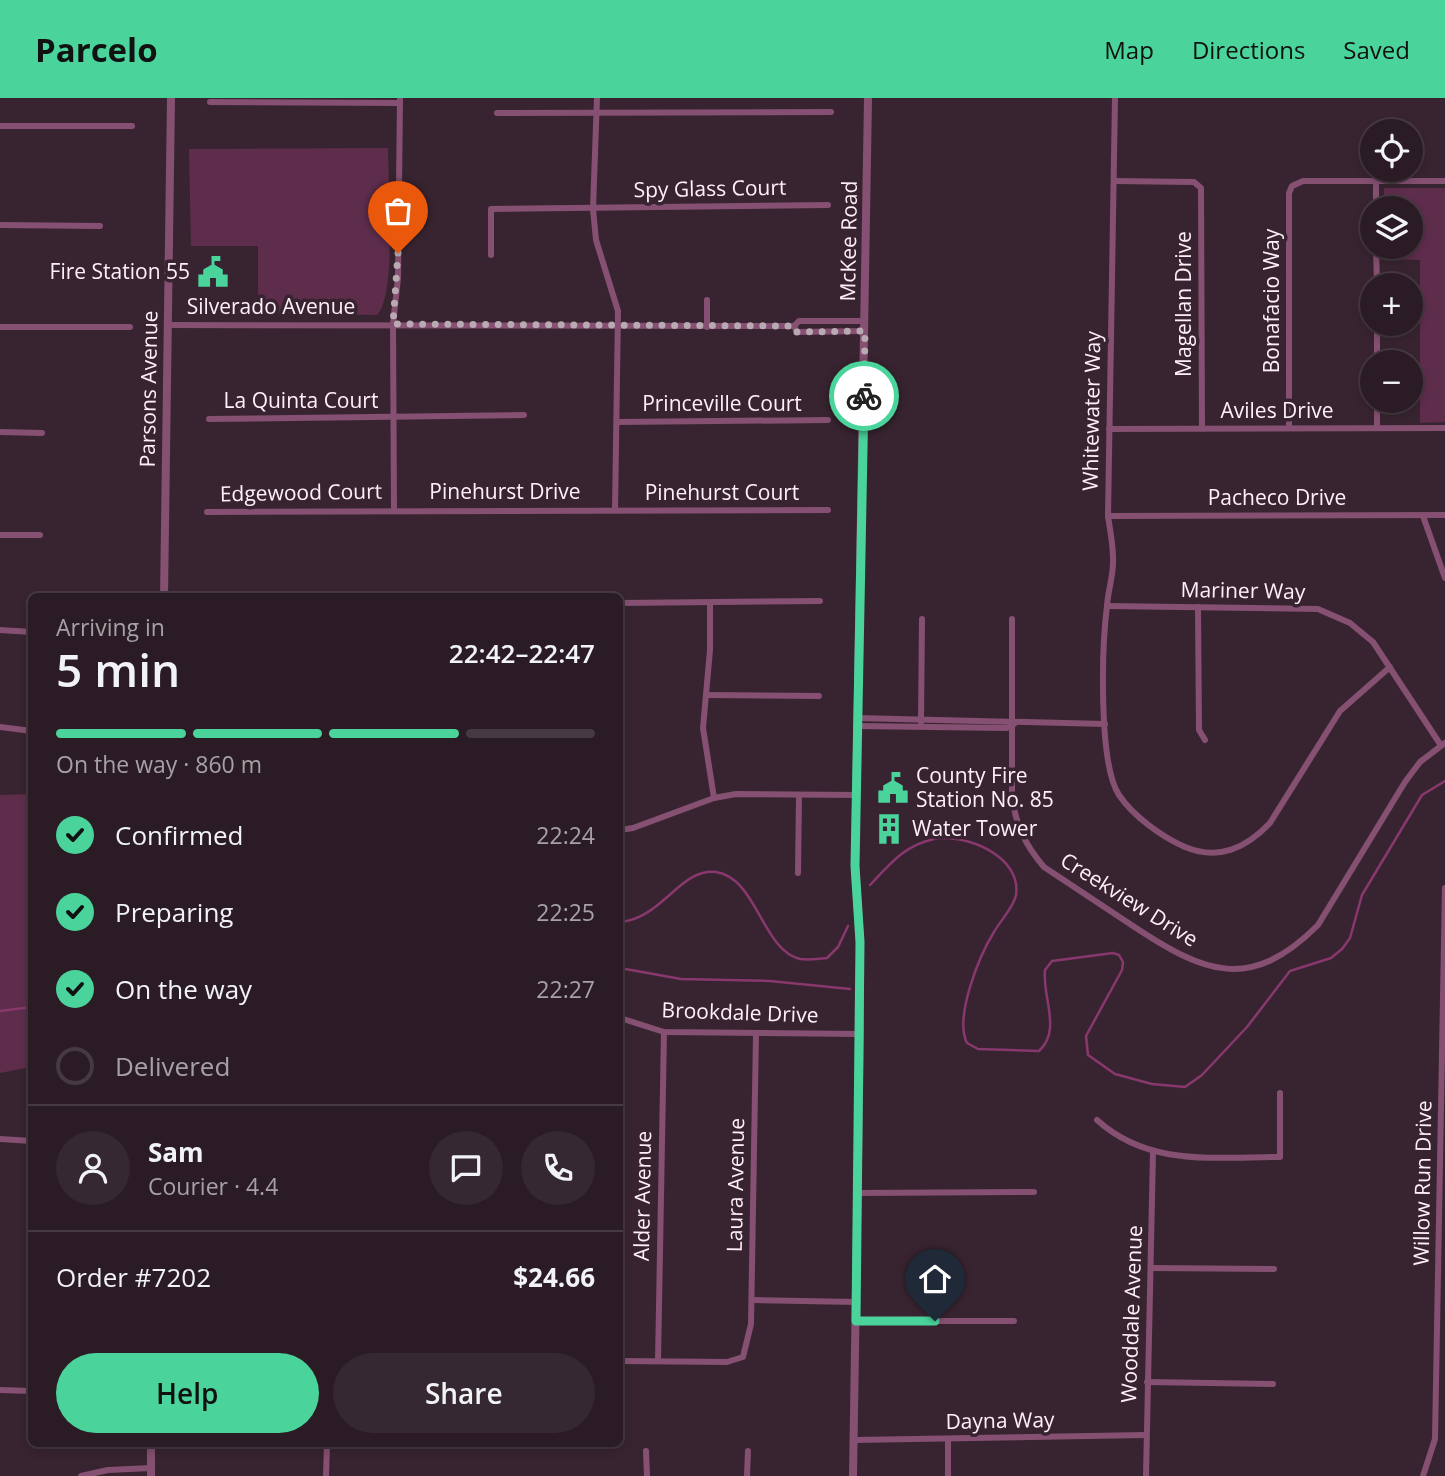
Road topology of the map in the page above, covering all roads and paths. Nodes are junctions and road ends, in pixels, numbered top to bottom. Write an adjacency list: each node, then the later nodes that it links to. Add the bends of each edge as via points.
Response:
1 (171, 98): 25 (street, Parsons Avenue)
2 (597, 98): 9 (street)
3 (868, 98): 22 (street, McKee Road)
4 (1115, 98): 12 (street, Whitewater Way)
5 (400, 101): 6 (street); 23 (street, via 398,278)
6 (210, 102)
7 (831, 112): 9 (street)
8 (497, 113): 9 (street)
9 (597, 113): 17 (street)
10 (132, 125): 11 (street)
11 (0, 126)
12 (1114, 181): 37 (street, Magellan Drive, via 1195,182 1201,188); 41 (street, Whitewater Way)
13 (1360, 181): 38 (street, Bonafacio Way, via 1303,181 1289,193)
14 (1423, 181): 15 (street)
15 (1445, 181)
16 (828, 205): 17 (street, Spy Glass Court)
17 (593, 209): 20 (street, Spy Glass Court, via 491,209); 24 (street, via 596,240 613,291)
18 (0, 225): 19 (street)
19 (100, 226)
20 (491, 255)
21 (707, 300): 29 (street)
22 (865, 321): 26 (street, Silverado Avenue, via 800,321); 30 (street, McKee Road)
23 (393, 324): 24 (street, Silverado Avenue); 25 (street, Silverado Avenue); 34 (street)
24 (618, 324): 29 (street, Silverado Avenue); 36 (street)
25 (167, 325): 54 (street, Parsons Avenue)
26 (794, 326): 29 (street, Silverado Avenue); 30 (street, Silverado Avenue, via 797,332)
27 (0, 327): 28 (street)
28 (130, 327)
29 (707, 327)
30 (865, 331): 68 (street, McKee Road)
31 (1377, 413): 39 (street)
32 (524, 415): 34 (street, La Quinta Court)
33 (209, 419): 34 (street, La Quinta Court)
34 (393, 419): 44 (street)
35 (828, 420): 36 (street, Princeville Court)
36 (617, 422): 45 (street)
37 (1202, 428): 38 (street, Aviles Drive); 41 (street, Aviles Drive)
38 (1289, 428): 39 (street, Aviles Drive)
39 (1377, 428): 40 (street, Aviles Drive)
40 (1445, 428)
41 (1109, 429): 48 (street, Whitewater Way)
42 (0, 432): 43 (street)
43 (42, 433)
44 (394, 510): 45 (street, Pinehurst Drive); 47 (street, Edgewood Court)
45 (615, 510): 46 (street, Pinehurst Court)
46 (828, 510)
47 (207, 512)
48 (1108, 516): 49 (street, Pacheco Drive); 58 (street, Whitewater Way, via 1114,558)
49 (1423, 516): 50 (street, Pacheco Drive); 53 (street)
50 (1445, 516)
51 (0, 535): 52 (street)
52 (40, 536)
53 (1445, 578)
54 (164, 593)
55 (820, 601): 57 (street)
56 (623, 603): 57 (street)
57 (710, 603): 65 (street)
58 (1107, 607): 59 (street, Mariner Way); 70 (street, Whitewater Way)
59 (1198, 607): 64 (street, Mariner Way, via 1318,609 1366,635); 74 (street, via 1199,730)
60 (922, 619): 67 (street)
61 (1012, 619): 69 (street, Creekview Drive)
62 (0, 630): 63 (street)
63 (28, 632)
64 (1390, 667): 70 (street, Whitewater Way, via 1340,711 1270,823 1256,837 1225,852 1194,850 1175,842 1135,813 1111,777); 75 (street, Mariner Way)
65 (706, 695): 66 (street); 78 (street, via 703,728)
66 (819, 696)
67 (921, 718): 68 (street); 69 (street, via 1008,720); 72 (street)
68 (857, 722): 72 (street); 77 (street, McKee Road)
69 (1014, 724): 70 (street); 72 (street, via 1007,728); 75 (street, Creekview Drive, via 1012,797 1016,820 1028,848 1044,867 1178,956 1230,970 1276,958 1300,944 1318,925 1405,782)
70 (1105, 724)
71 (0, 727): 73 (street)
72 (921, 727)
73 (28, 730)
74 (1205, 740)
75 (1442, 743)
76 (799, 795): 77 (street); 78 (street, via 748,793); 80 (street)
77 (856, 795): 85 (street, McKee Road)
78 (714, 798): 79 (street)
79 (623, 830)
80 (798, 873)
81 (1445, 888): 120 (street, Willow Run Drive, via 1436,1440)
82 (623, 1019): 83 (street, Brookdale Drive)
83 (664, 1032): 84 (street, Brookdale Drive); 100 (street, Alder Avenue)
84 (756, 1034): 85 (street, Brookdale Drive); 95 (street, Laura Avenue)
85 (860, 1034): 92 (street, McKee Road)
86 (1280, 1093): 90 (street, via 1280,1157)
87 (1097, 1120): 90 (street, via 1131,1145)
88 (0, 1139): 89 (street)
89 (28, 1141)
90 (1153, 1152): 93 (street, Wooddale Avenue)
91 (1034, 1192): 92 (street)
92 (859, 1193): 96 (street, McKee Road)
93 (1151, 1268): 94 (street); 101 (street, Wooddale Avenue)
94 (1274, 1269)
95 (752, 1300): 96 (street); 100 (street, Laura Avenue, via 750,1337 743,1357 727,1362)
96 (857, 1302): 97 (street, McKee Road)
97 (856, 1321): 98 (street); 107 (street, McKee Road)
98 (1014, 1321)
99 (623, 1362): 100 (street)
100 (658, 1362)
101 (1147, 1382): 102 (street); 105 (street, Wooddale Avenue)
102 (1273, 1384)
103 (0, 1390): 104 (street)
104 (28, 1391)
105 (1146, 1435): 106 (street, Dayna Way); 119 (street, Wooddale Avenue)
106 (948, 1439): 107 (street, Dayna Way); 118 (street)
107 (854, 1440): 117 (street, McKee Road)
108 (151, 1447): 112 (street)
109 (327, 1447): 114 (street)
110 (646, 1451): 115 (street)
111 (748, 1451): 116 (street)
112 (151, 1472): 113 (street, via 108,1470)
113 (81, 1476)
114 (326, 1476)
115 (647, 1476)
116 (747, 1476)
117 (853, 1476)
118 (948, 1476)
119 (1146, 1476)
120 (1423, 1476)

